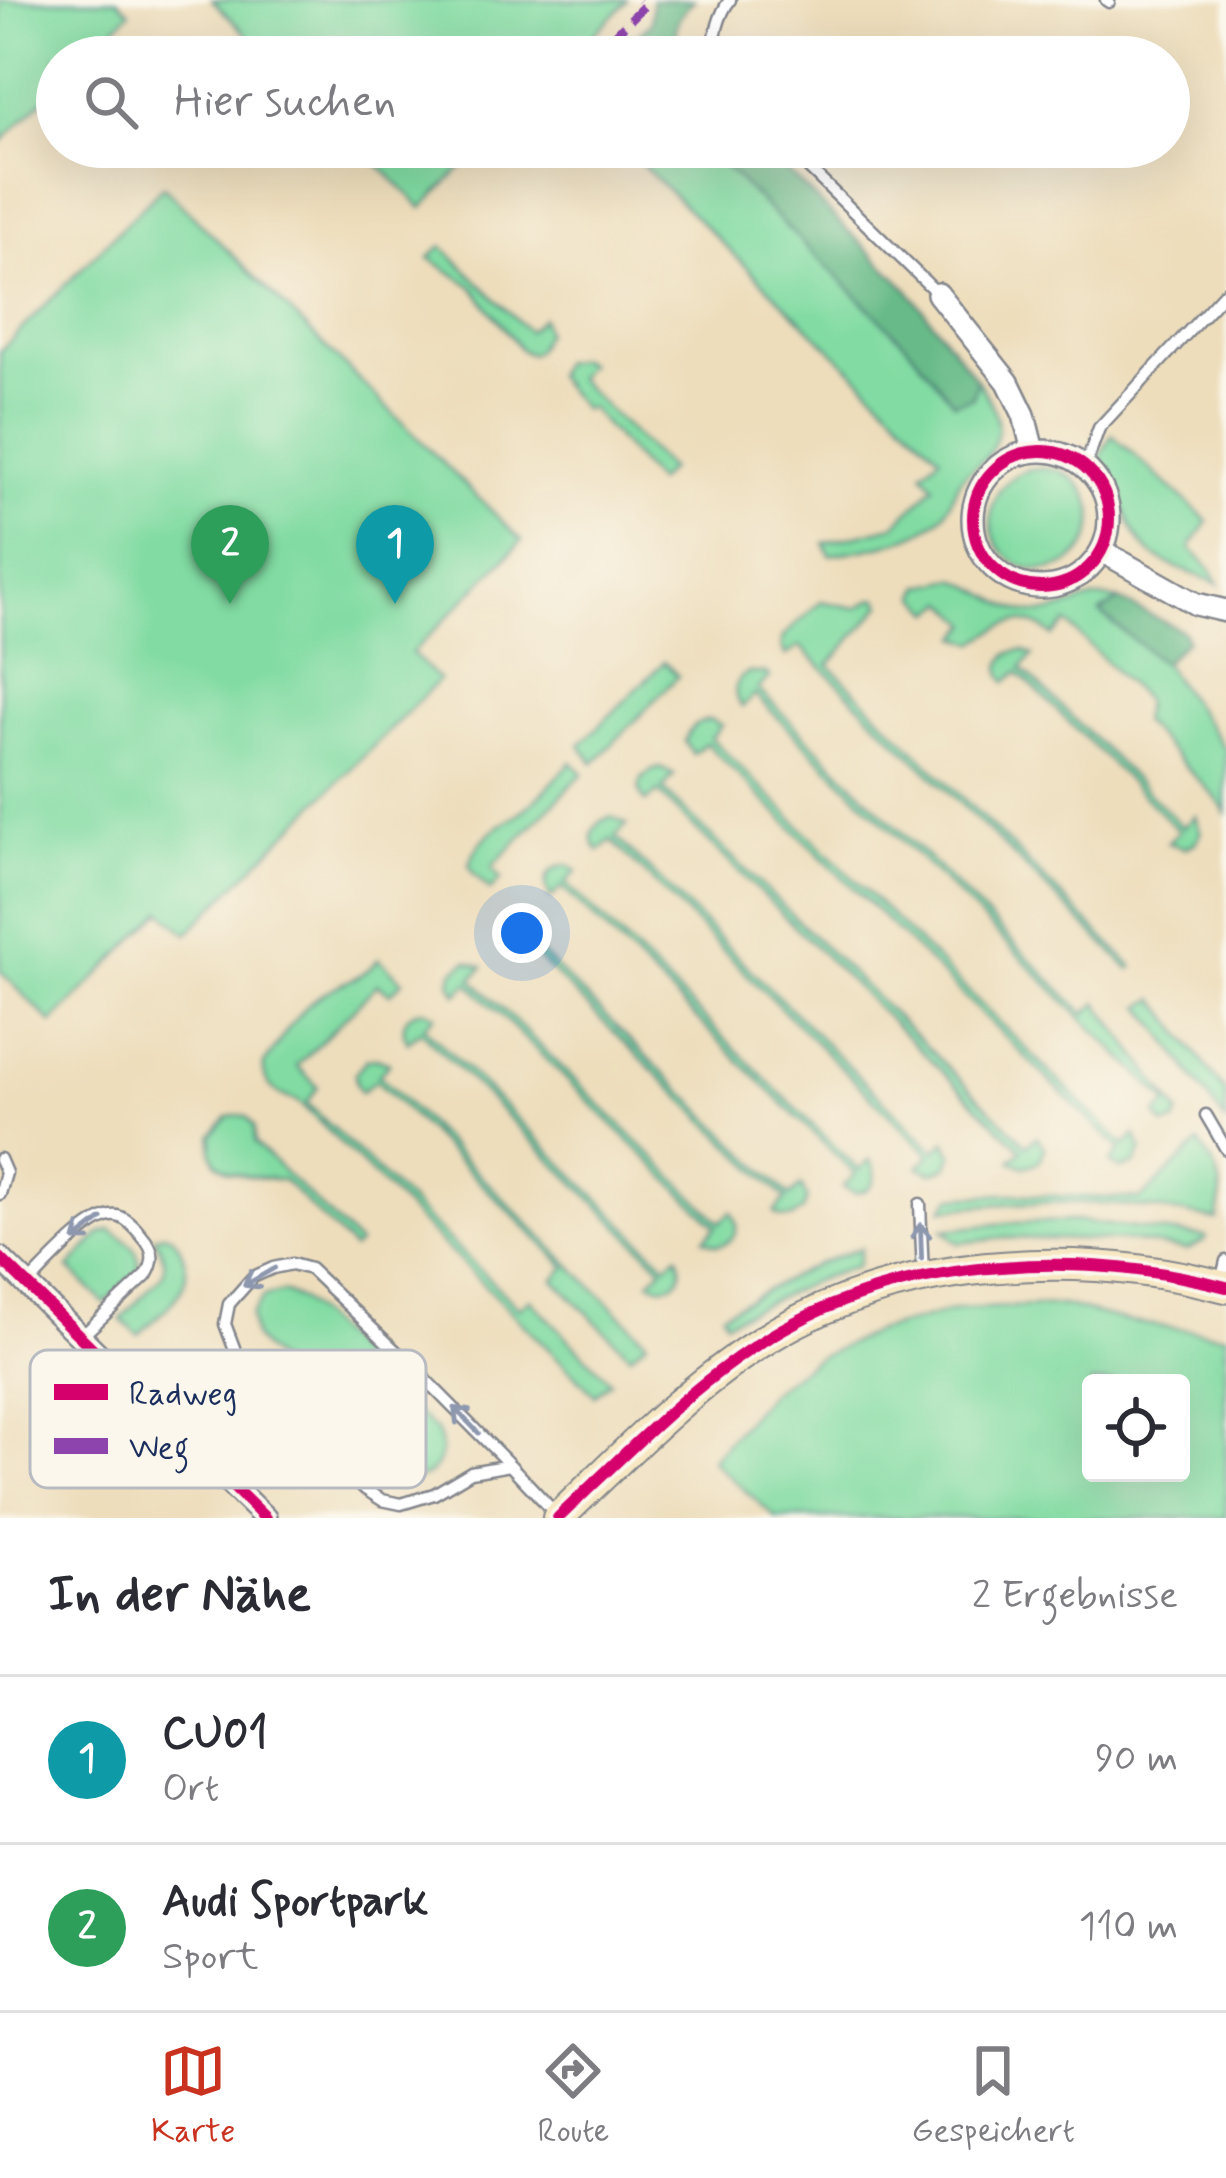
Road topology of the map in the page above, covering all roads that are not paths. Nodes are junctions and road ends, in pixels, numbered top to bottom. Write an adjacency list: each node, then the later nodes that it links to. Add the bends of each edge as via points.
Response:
1 (730, 0): 2 (lane)
2 (716, 36)
3 (809, 168): 5 (lane)
4 (1226, 291): 7 (lane, via 1099,428)
5 (938, 294): 6 (street, via 1008,382)
6 (1033, 452): 7 (street); 8 (street, via 1011,458 980,490 973,513 985,557 1022,585 1045,587 1068,582)
7 (1085, 467): 8 (street, via 1108,506)
8 (1102, 550): 9 (street, via 1196,604)
9 (1226, 611)
10 (1206, 1115): 11 (lane)
11 (1226, 1149)
12 (0, 1159): 13 (lane)
13 (0, 1194)
14 (920, 1204): 16 (lane, one-way to 14)
15 (0, 1258): 18 (street)
16 (923, 1278): 17 (street, via 1068,1264); 28 (street, via 866,1293 774,1335 700,1385)
17 (1224, 1278)
18 (27, 1285): 19 (street); 19 (lane, one-way to 18, via 152,1266 149,1244 125,1219 93,1222)
19 (81, 1337): 20 (street)
20 (94, 1350)
21 (233, 1350): 22 (lane, one-way to 21, via 310,1269 292,1264 253,1277 229,1304)
22 (395, 1350)
23 (426, 1380): 24 (lane, one-way to 23)
24 (510, 1465): 26 (lane, one-way to 24, via 382,1500 416,1502 472,1472); 28 (lane)
25 (235, 1488): 27 (street)
26 (367, 1488)
27 (265, 1518)
28 (558, 1518)

